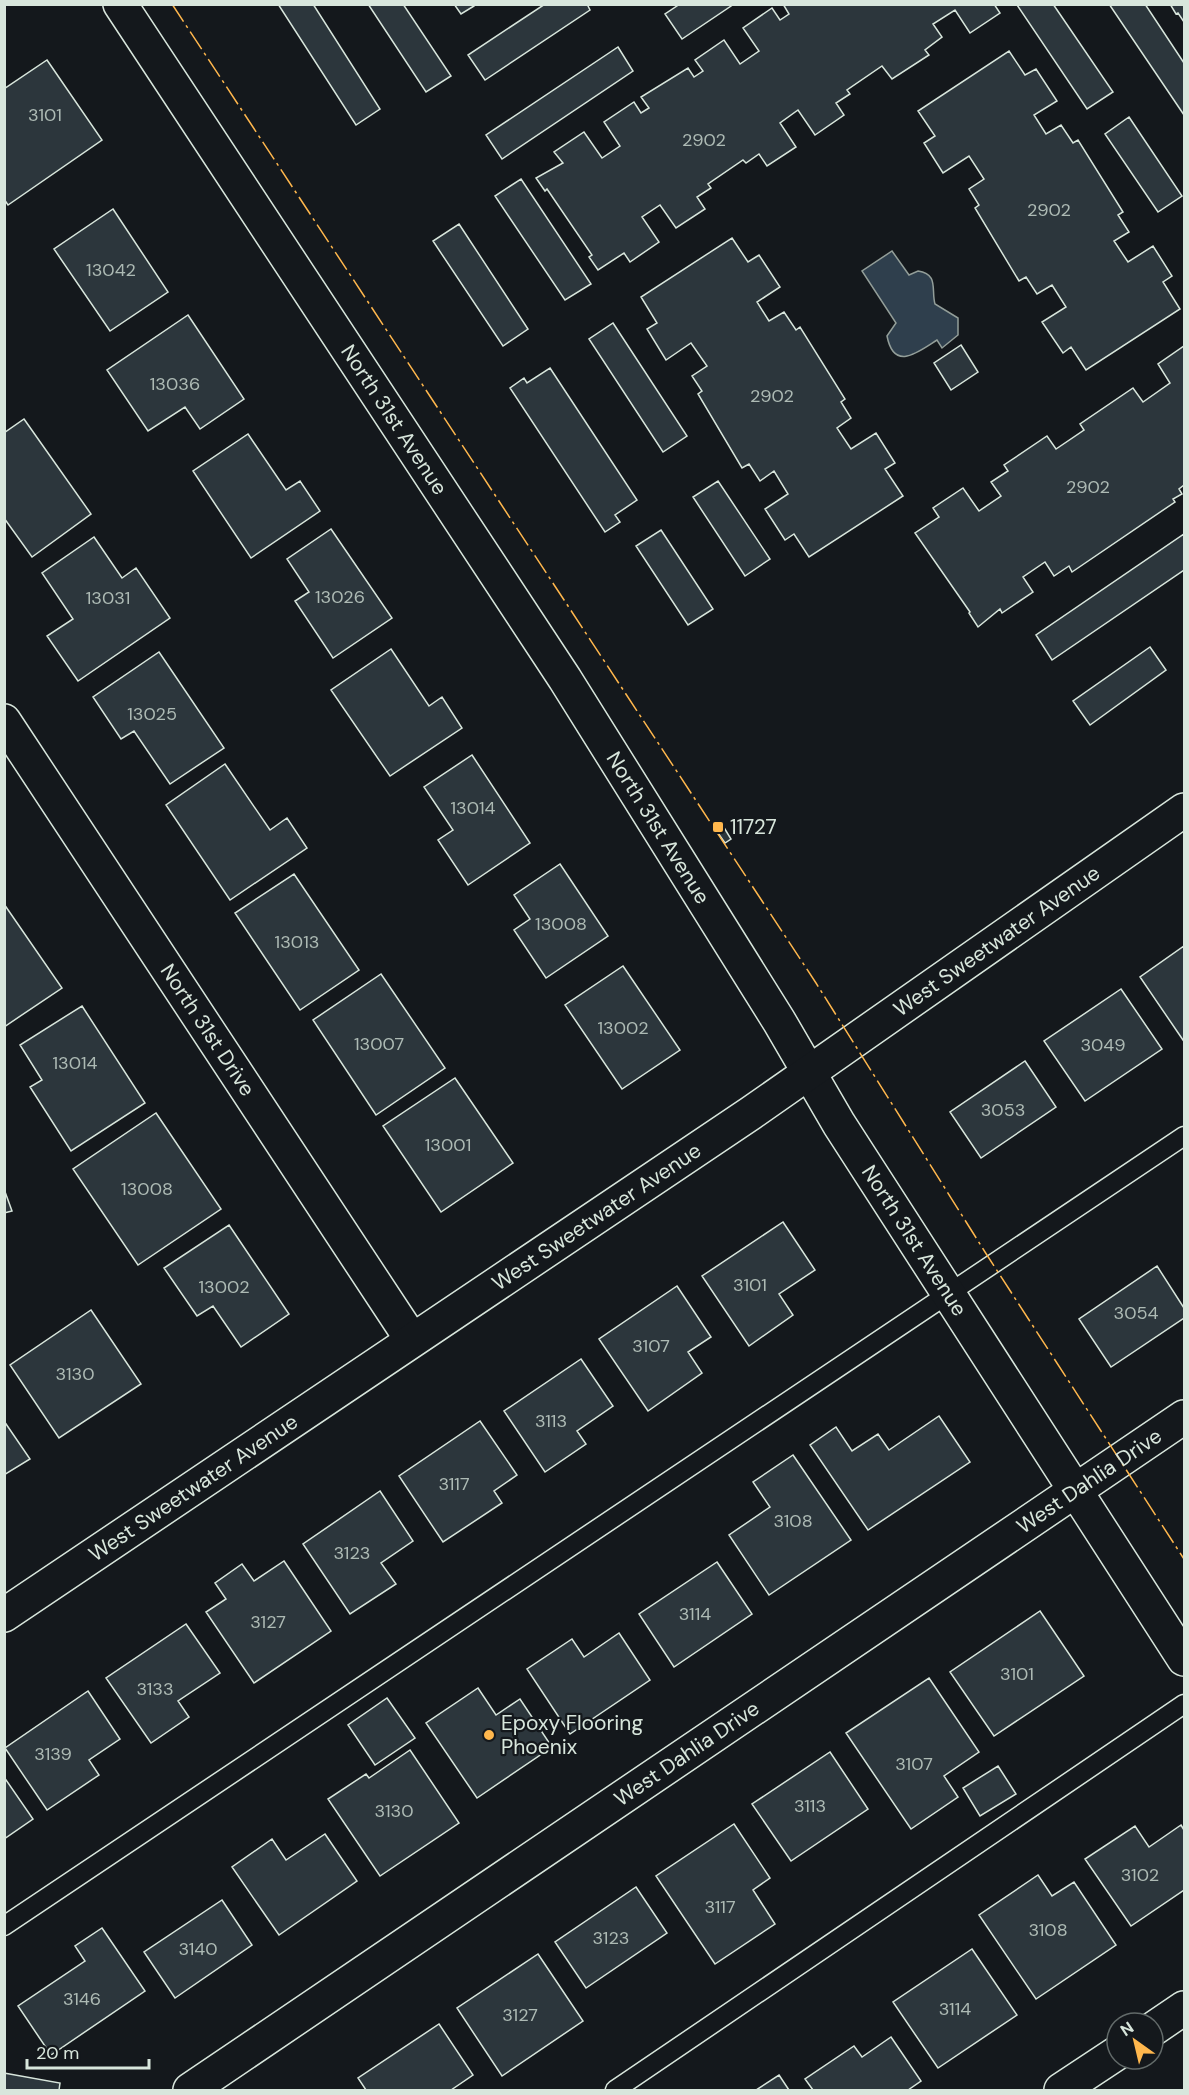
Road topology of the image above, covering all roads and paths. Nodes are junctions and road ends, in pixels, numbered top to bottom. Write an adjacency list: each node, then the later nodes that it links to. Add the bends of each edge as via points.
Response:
1 (120, 4): 4 (street, North 31st Avenue, via 558,669)
2 (4, 721): 7 (street, North 31st Drive)
3 (1185, 810): 4 (street, West Sweetwater Avenue)
4 (808, 1072): 6 (street, North 31st Avenue); 7 (street, West Sweetwater Avenue)
5 (1185, 1136): 6 (lane)
6 (948, 1295): 9 (street, North 31st Avenue); 13 (lane)
7 (412, 1340): 10 (street, West Sweetwater Avenue)
8 (1185, 1417): 9 (street, West Dahlia Drive)
9 (1074, 1491): 11 (street, North 31st Avenue); 17 (street, West Dahlia Drive)
10 (4, 1615)
11 (1185, 1659)
12 (1185, 1704): 18 (lane)
13 (4, 1926)
14 (1185, 2008): 15 (street)
15 (1165, 2021)
16 (1105, 2061): 19 (street)
17 (190, 2091)
18 (615, 2091)
19 (1061, 2091)

